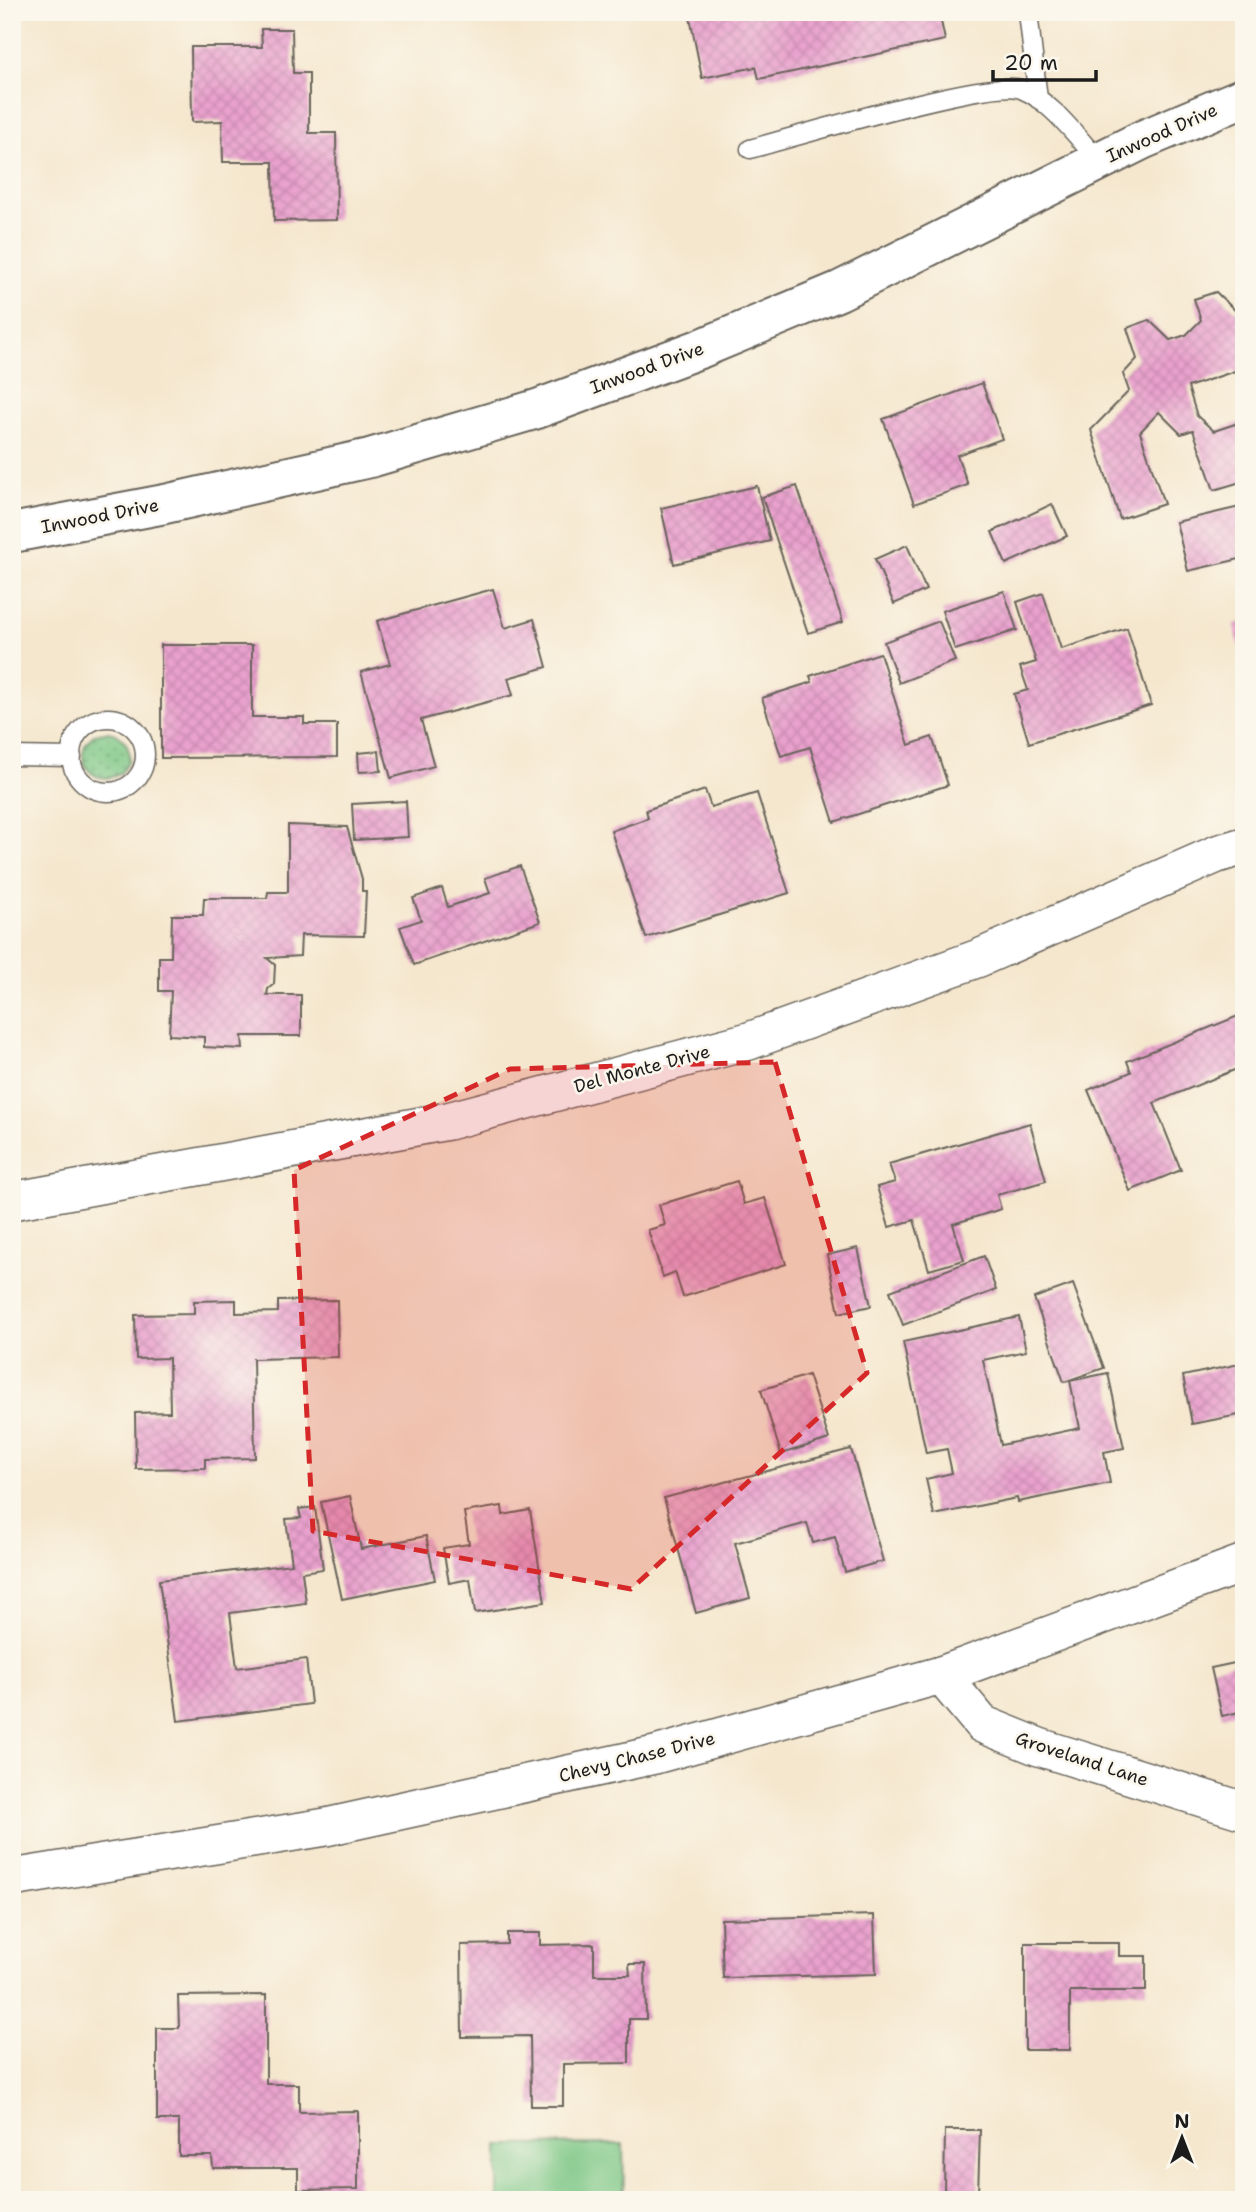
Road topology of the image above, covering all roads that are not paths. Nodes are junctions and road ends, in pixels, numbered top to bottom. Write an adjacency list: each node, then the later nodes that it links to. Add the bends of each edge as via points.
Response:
1 (1028, 12): 3 (lane)
2 (1244, 97): 5 (street, Inwood Drive)
3 (1038, 99): 4 (lane, via 1019,88 956,94); 5 (lane)
4 (750, 149)
5 (1099, 161): 6 (street, Inwood Drive, via 839,291 537,409 370,458)
6 (12, 533)
7 (12, 756): 8 (lane)
8 (72, 757): 8 (lane, via 78,776 97,790 108,791 131,784 144,764 145,752 136,730 114,718 102,718 81,730)
9 (1244, 846): 10 (street, Del Monte Drive, via 979,958 749,1041 448,1121)
10 (12, 1201)
11 (1244, 1563): 12 (street, Chevy Chase Drive)
12 (941, 1675): 13 (street, Groveland Lane, via 982,1724 1039,1747); 14 (street, Chevy Chase Drive, via 655,1755 340,1824)
13 (1244, 1811)
14 (12, 1878)

